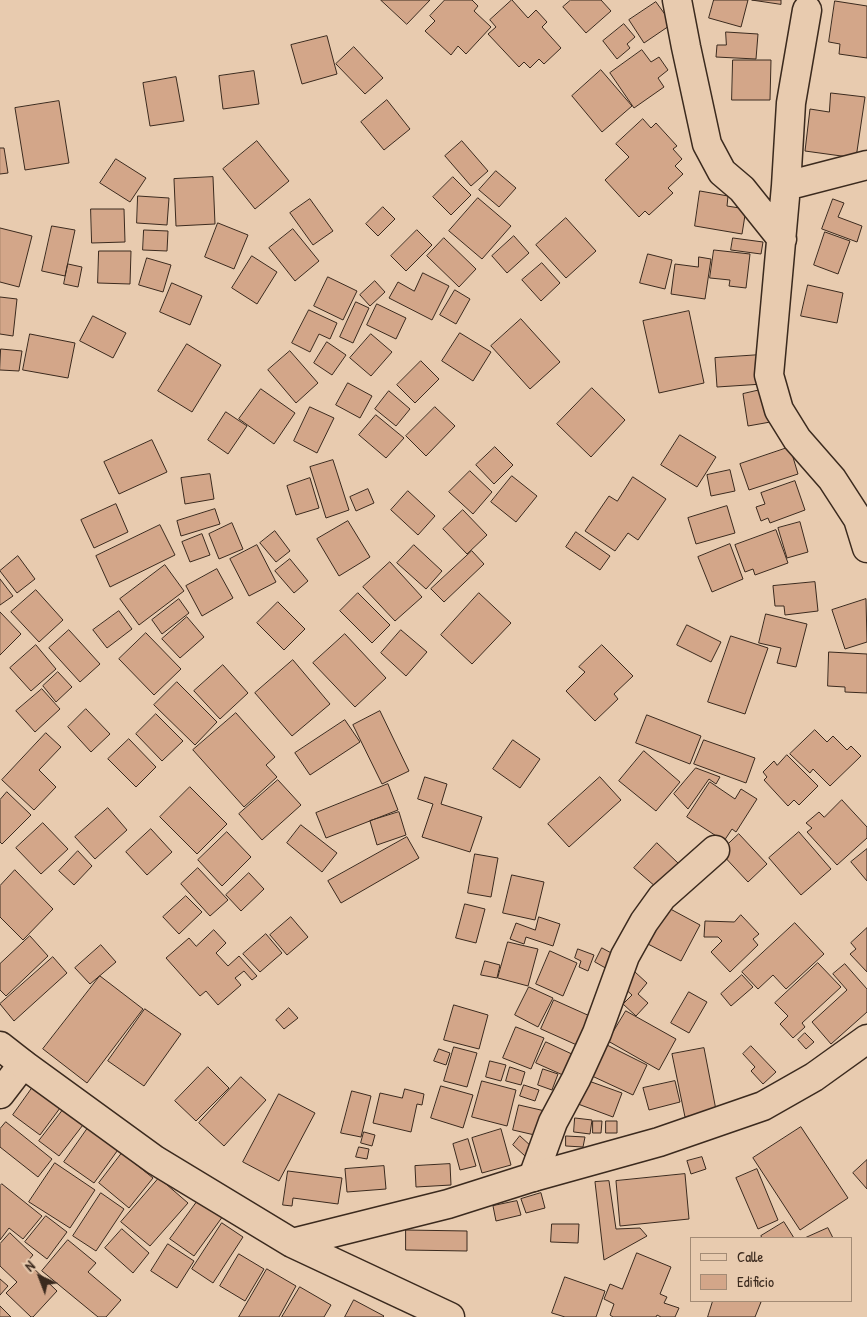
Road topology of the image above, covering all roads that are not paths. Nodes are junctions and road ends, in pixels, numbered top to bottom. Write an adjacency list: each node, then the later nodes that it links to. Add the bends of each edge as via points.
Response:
1 (677, 0): 5 (street, via 707,144 722,172 742,189)
2 (807, 10): 4 (street, via 791,103)
3 (867, 165): 4 (street)
4 (786, 186): 5 (street)
5 (782, 239): 6 (street, via 769,375 779,410 858,519)
6 (867, 548)
7 (715, 850): 12 (street, via 662,897 625,956 597,1033 553,1122)
8 (867, 1039): 12 (street, via 814,1077 763,1106 659,1142)
9 (0, 1046): 10 (street)
10 (23, 1064): 11 (street); 13 (street, via 155,1160)
11 (0, 1094)
12 (533, 1177): 13 (street, via 448,1204)
13 (292, 1244): 14 (street)
14 (450, 1317)

